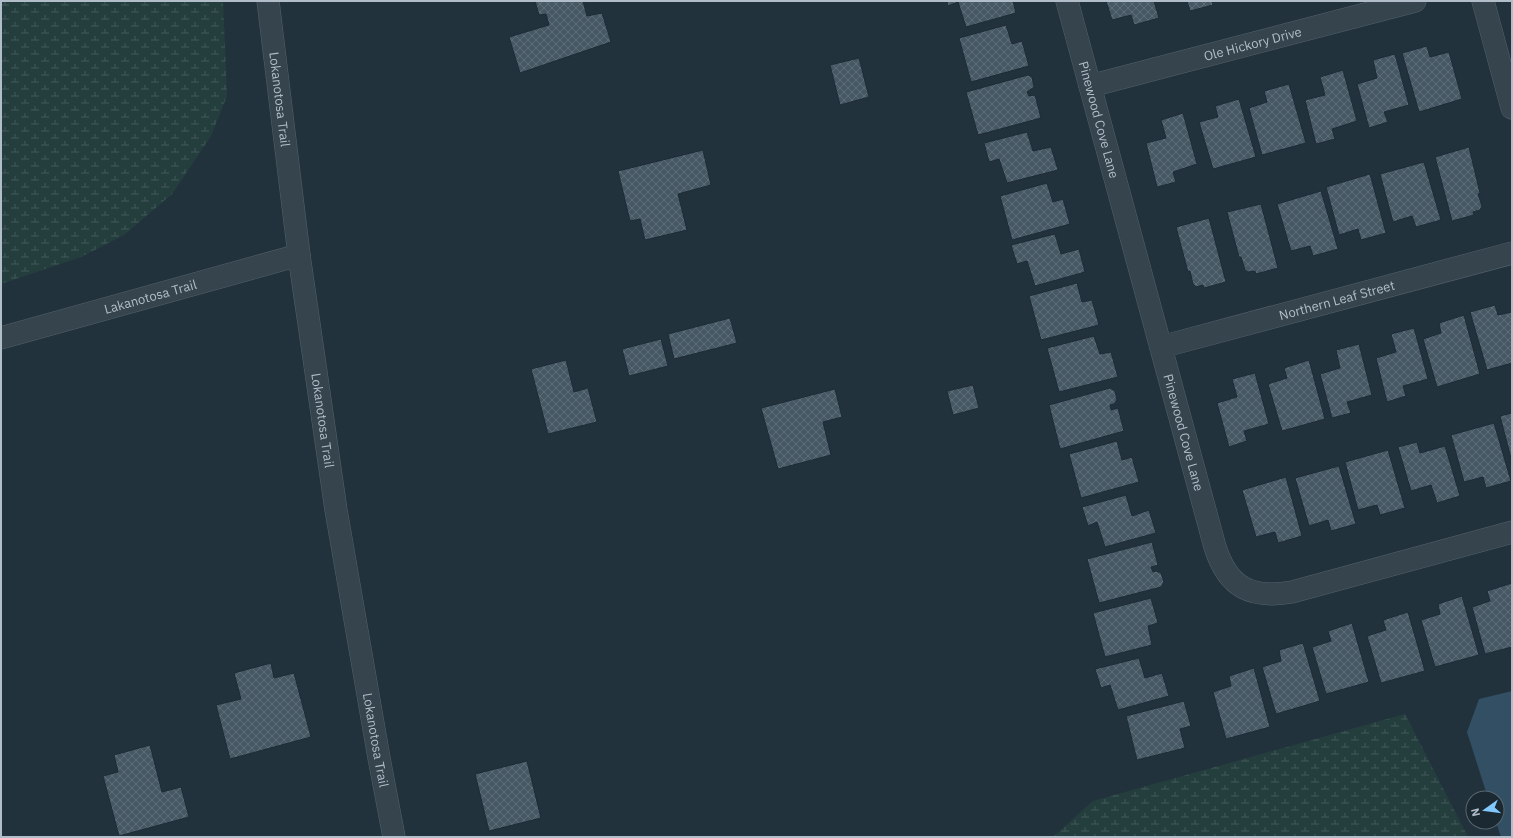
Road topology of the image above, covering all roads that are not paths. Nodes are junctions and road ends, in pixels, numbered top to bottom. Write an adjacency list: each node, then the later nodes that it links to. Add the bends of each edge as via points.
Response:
1 (268, 1): 8 (street, Lokanotosa Trail)
2 (1067, 1): 5 (street, Pinewood Cove Lane)
3 (1414, 1): 5 (street, Ole Hickory Drive)
4 (1483, 1): 6 (street)
5 (1090, 86): 10 (street, Pinewood Cove Lane)
6 (1512, 108)
7 (1512, 253): 10 (street, Northern Leaf Street)
8 (299, 255): 9 (street, Lakanotosa Trail); 12 (street, Lokanotosa Trail, via 336,510)
9 (1, 338)
10 (1161, 347): 11 (street, Pinewood Cove Lane, via 1220,561 1226,573 1236,583 1249,590 1278,595 1292,592)
11 (1512, 532)
12 (394, 837)

